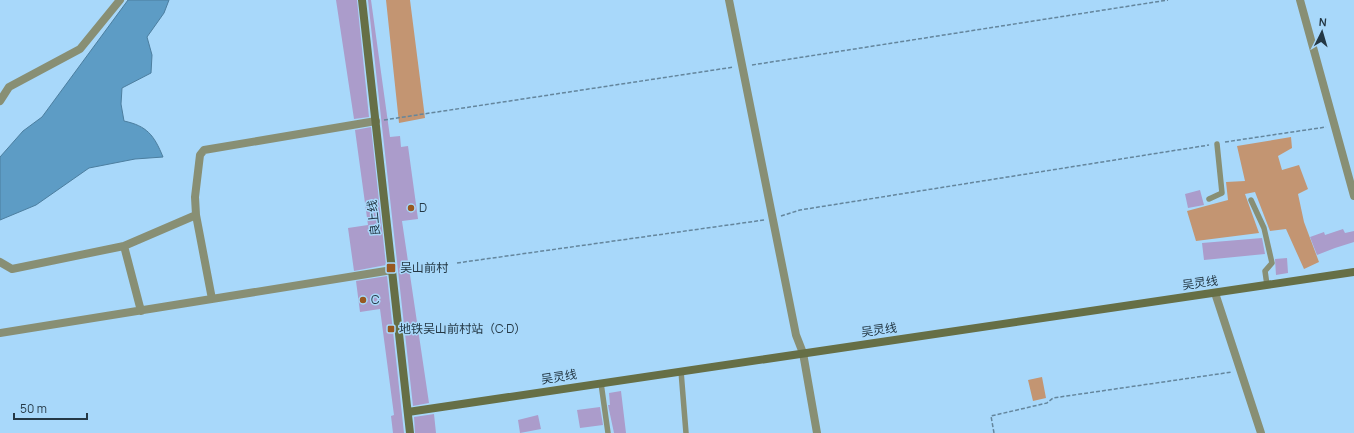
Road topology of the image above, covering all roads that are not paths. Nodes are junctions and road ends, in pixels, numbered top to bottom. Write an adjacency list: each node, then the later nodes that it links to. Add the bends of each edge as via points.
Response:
1 (120, 0): 5 (street, via 80,49 9,87)
2 (362, 0): 6 (street, 良上线)
3 (729, 0): 21 (street, via 796,335)
4 (1300, 0): 8 (street)
5 (0, 101)
6 (376, 121): 11 (street, via 204,150 200,155); 14 (street, 良上线)
7 (1217, 144): 9 (lane, via 1222,193)
8 (1354, 196)
9 (1209, 199)
10 (1251, 200): 16 (lane, via 1264,228 1272,263 1265,271)
11 (196, 215): 12 (street); 18 (street)
12 (124, 246): 13 (street, via 12,268); 19 (street)
13 (0, 262)
14 (392, 270): 18 (street); 24 (street, 良上线)
15 (1354, 272): 16 (street, 吴灵线)
16 (1267, 285): 17 (street, 吴灵线)
17 (1215, 293): 21 (street, 吴灵线); 29 (street)
18 (212, 299): 19 (street)
19 (142, 310): 20 (street)
20 (0, 333)
21 (803, 354): 22 (street, 吴灵线); 28 (street)
22 (681, 371): 23 (street, 吴灵线); 27 (lane)
23 (601, 383): 24 (street, 吴灵线); 26 (lane)
24 (408, 412): 25 (street, 良上线)
25 (410, 433)
26 (608, 433)
27 (686, 433)
28 (817, 433)
29 (1261, 433)

